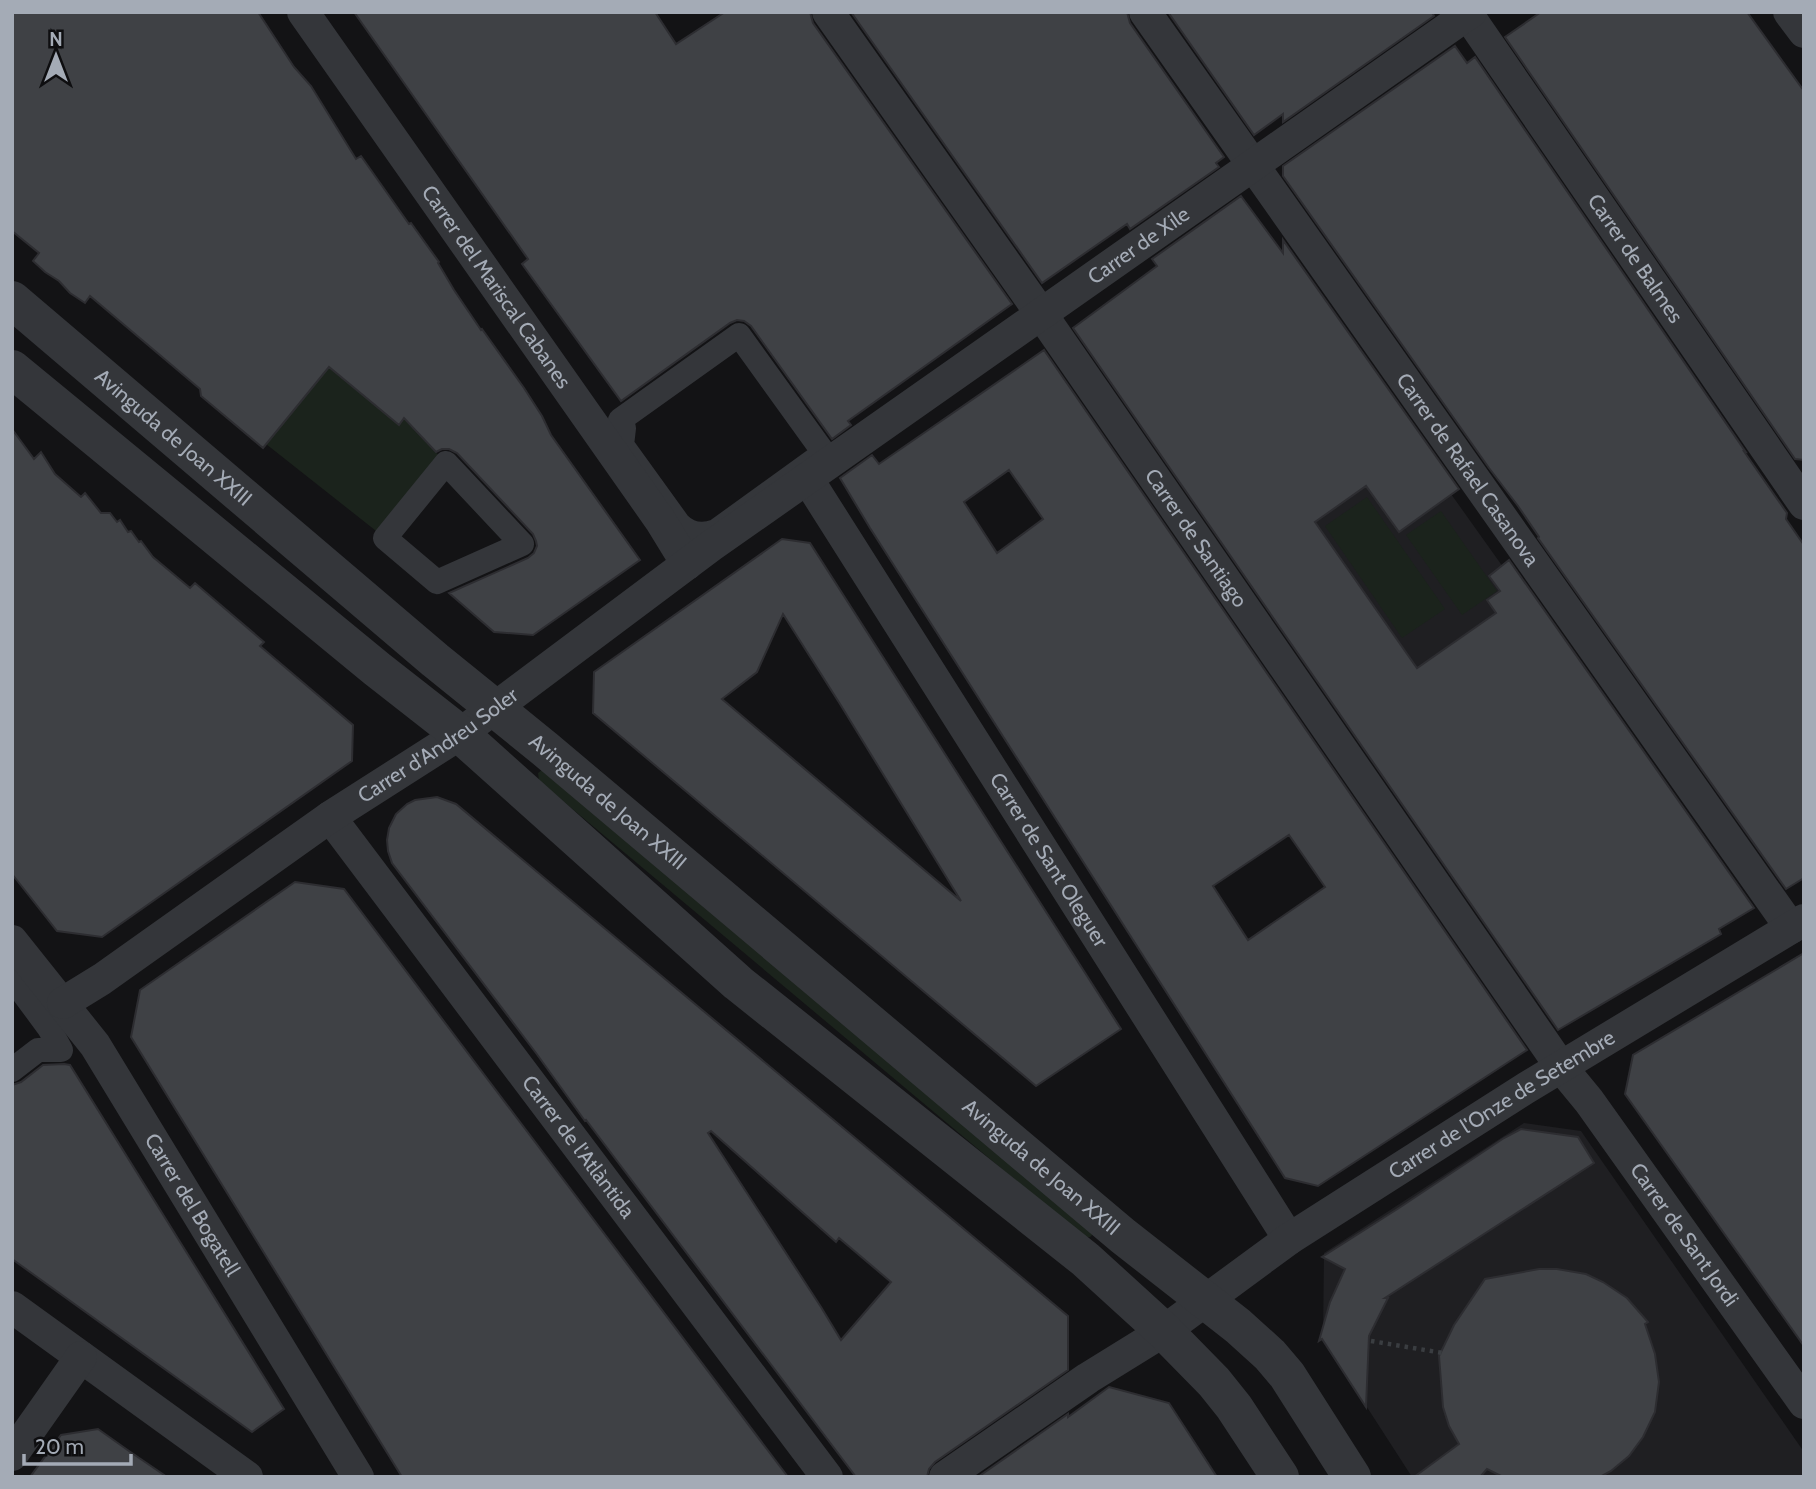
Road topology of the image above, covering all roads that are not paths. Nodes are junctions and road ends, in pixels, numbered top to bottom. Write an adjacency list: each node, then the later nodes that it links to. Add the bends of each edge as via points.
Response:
1 (303, 12): 16 (street, Carrer del Mariscal Cabanes)
2 (828, 12): 11 (street, Carrer de Santiago)
3 (1144, 12): 9 (street, Carrer de Rafael Casanova)
4 (1789, 12): 8 (street)
5 (1797, 12): 7 (street)
6 (1468, 13): 9 (street, Carrer de Xile); 15 (street, Carrer de Balmes)
7 (1804, 23)
8 (1804, 32)
9 (1253, 166): 11 (street, Carrer de Xile); 21 (street, Carrer de Rafael Casanova)
10 (12, 300): 18 (street, Avinguda de Joan XXIII)
11 (1042, 314): 14 (street, Carrer de Xile); 26 (street, Carrer de Santiago)
12 (739, 335): 12 (street, via 620,420 622,446 679,524 693,532 716,531 824,453)
13 (12, 369): 19 (street, Avinguda de Joan XXIII)
14 (807, 478): 16 (street, Carrer d'Andreu Soler); 28 (street, Carrer de Sant Oleguer)
15 (1804, 504)
16 (687, 564): 18 (street, Carrer d'Andreu Soler)
17 (437, 582): 17 (street, via 522,544 446,463 385,538)
18 (494, 709): 19 (street, Carrer d'Andreu Soler); 29 (street, Avinguda de Joan XXIII)
19 (460, 734): 20 (street, Carrer d'Andreu Soler); 31 (street, Avinguda de Joan XXIII, via 738,983 1085,1259)
20 (330, 817): 24 (street, Carrer d'Andreu Soler); 37 (street, Carrer de l'Atlàntida)
21 (1797, 924): 26 (street, Carrer de l'Onze de Setembre)
22 (12, 941): 24 (street, Carrer del Bogatell)
23 (12, 978): 24 (street)
24 (56, 1015): 25 (street); 27 (street, via 61,1050 38,1050); 36 (street, Carrer del Bogatell, via 103,1057)
25 (12, 1054)
26 (1561, 1067): 28 (street, Carrer de l'Onze de Setembre); 33 (street, Carrer de Sant Jordi)
27 (12, 1070)
28 (1289, 1240): 29 (street, Carrer de l'Onze de Setembre)
29 (1206, 1301): 31 (street, Carrer de l'Onze de Setembre); 40 (street, Avinguda de Joan XXIII, via 1287,1375)
30 (12, 1307): 32 (street)
31 (1164, 1331): 38 (street, Carrer de l'Onze de Setembre); 39 (street, Avinguda de Joan XXIII, via 1234,1407)
32 (81, 1357): 34 (street); 35 (street)
33 (1804, 1403)
34 (12, 1455)
35 (247, 1477)
36 (358, 1477)
37 (827, 1477)
38 (945, 1477)
39 (1280, 1477)
40 (1352, 1477)

